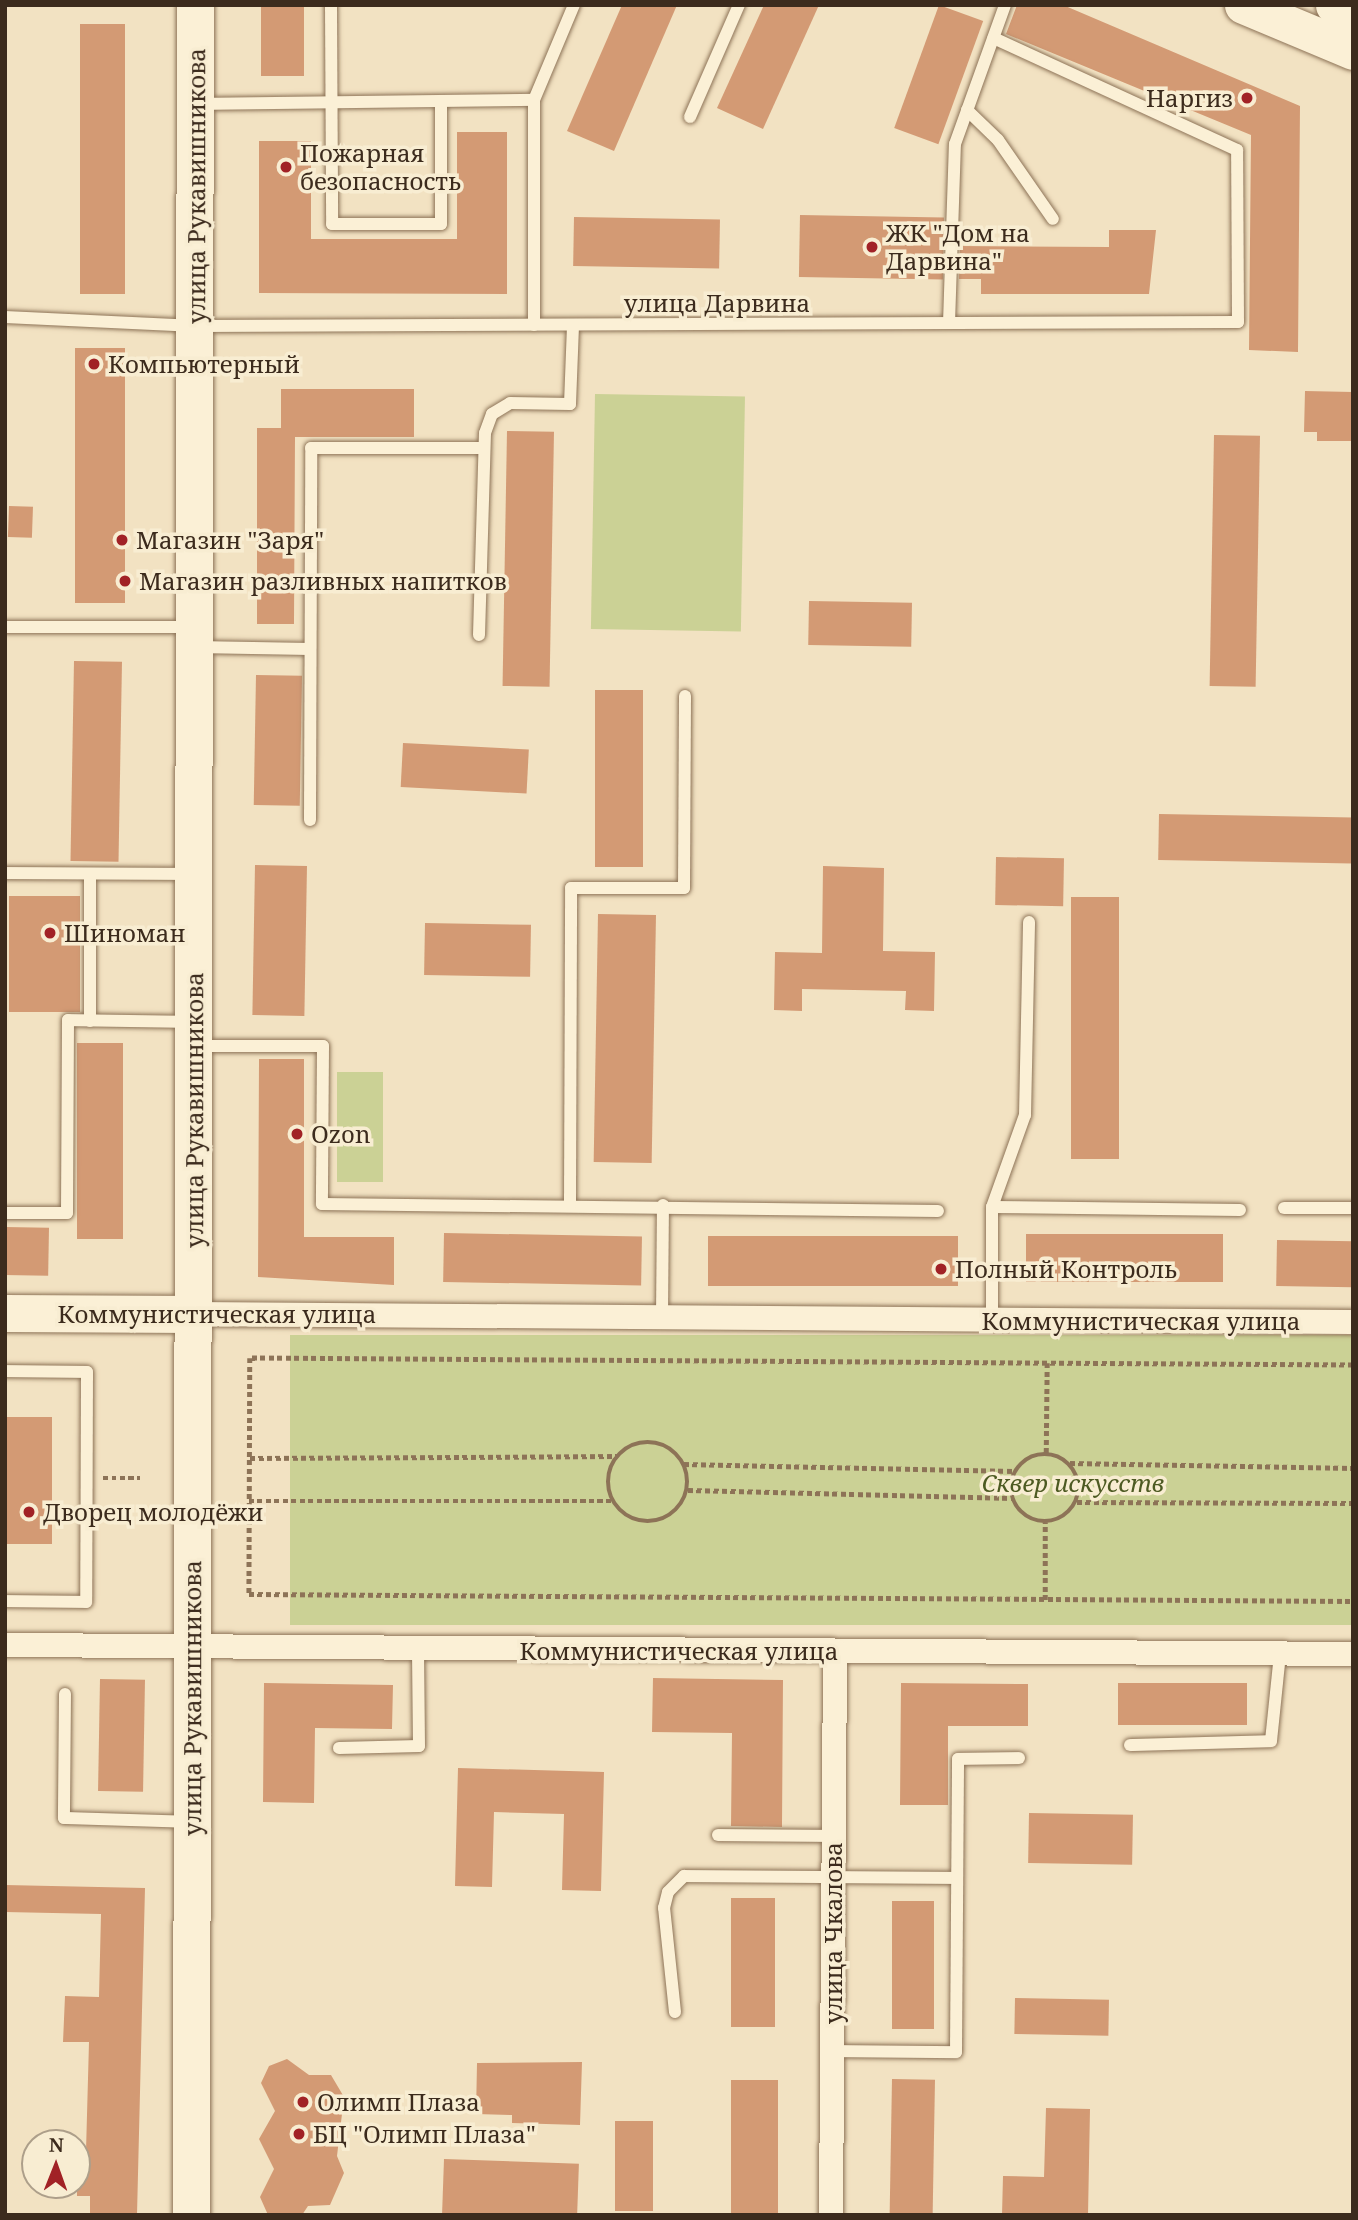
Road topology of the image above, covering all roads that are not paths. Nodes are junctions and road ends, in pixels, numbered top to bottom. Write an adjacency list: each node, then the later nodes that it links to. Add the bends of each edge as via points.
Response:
1 (195, 5): 14 (street, улица Рукавишникова)
2 (331, 5): 13 (lane)
3 (574, 5): 11 (lane)
4 (739, 5): 16 (lane)
5 (1005, 5): 9 (lane)
6 (1243, 5): 10 (street)
7 (1334, 5): 8 (street)
8 (1353, 13)
9 (993, 38): 15 (lane); 19 (lane, улица Дарвина, via 1237,150 1238,322)
10 (1353, 51)
11 (534, 100): 12 (lane); 20 (lane)
12 (441, 102): 13 (lane); 13 (lane, via 441,224 332,224)
13 (332, 103): 14 (lane)
14 (197, 104): 22 (street, улица Рукавишникова)
15 (967, 110): 17 (lane, via 998,139); 19 (lane, via 955,144)
16 (690, 117)
17 (1053, 219)
18 (5, 317): 22 (lane, улица Дарвина)
19 (949, 323): 21 (lane, улица Дарвина)
20 (534, 325): 21 (lane, улица Дарвина); 22 (lane, улица Дарвина)
21 (573, 325): 23 (lane, via 570,404 510,403 492,414)
22 (196, 326): 26 (street, улица Рукавишникова)
23 (484, 448): 25 (lane); 27 (lane, via 311,448)
24 (5, 627): 26 (lane)
25 (479, 635)
26 (195, 637): 27 (lane); 32 (street, улица Рукавишникова)
27 (310, 649): 29 (lane)
28 (685, 696): 36 (lane, via 684,888 571,888)
29 (310, 820)
30 (5, 873): 31 (lane)
31 (90, 874): 32 (lane); 34 (lane)
32 (194, 874): 35 (street, улица Рукавишникова)
33 (1029, 922): 38 (lane, via 1025,1115)
34 (90, 1021): 35 (lane); 43 (lane, via 68,1020 67,1213)
35 (194, 1034): 36 (lane, via 323,1046 322,1204); 45 (street, улица Рукавишникова)
36 (570, 1205): 37 (lane)
37 (663, 1205): 42 (lane); 46 (lane)
38 (992, 1207): 41 (lane); 47 (lane)
39 (1353, 1208): 40 (lane)
40 (1284, 1209)
41 (1240, 1210)
42 (938, 1211)
43 (5, 1213)
44 (5, 1312): 45 (street, Коммунистическая улица)
45 (193, 1314): 46 (street, Коммунистическая улица); 52 (street, улица Рукавишникова)
46 (662, 1317): 47 (street, Коммунистическая улица)
47 (992, 1320): 48 (street, Коммунистическая улица)
48 (1353, 1322)
49 (5, 1371): 50 (lane, via 87,1371 86,1602)
50 (5, 1601)
51 (5, 1645): 52 (street, Коммунистическая улица)
52 (193, 1648): 53 (street, Коммунистическая улица); 61 (street, улица Рукавишникова)
53 (418, 1650): 54 (street, Коммунистическая улица); 59 (lane, via 419,1746)
54 (835, 1651): 55 (street, Коммунистическая улица); 63 (street, улица Чкалова)
55 (1280, 1654): 56 (street, Коммунистическая улица); 58 (lane, via 1271,1741)
56 (1353, 1654)
57 (65, 1694): 61 (lane, via 64,1818)
58 (1130, 1745)
59 (339, 1748)
60 (1019, 1759): 65 (lane, via 958,1759)
61 (192, 1822): 68 (street, улица Рукавишникова)
62 (718, 1835): 63 (lane)
63 (834, 1836): 64 (street, улица Чкалова)
64 (834, 1875): 65 (lane); 66 (lane, via 684,1876 675,1883 663,1932); 67 (street, улица Чкалова)
65 (957, 1878): 67 (lane, via 957,2052)
66 (675, 2012)
67 (832, 2051): 69 (street, улица Чкалова)
68 (191, 2215)
69 (831, 2215)

